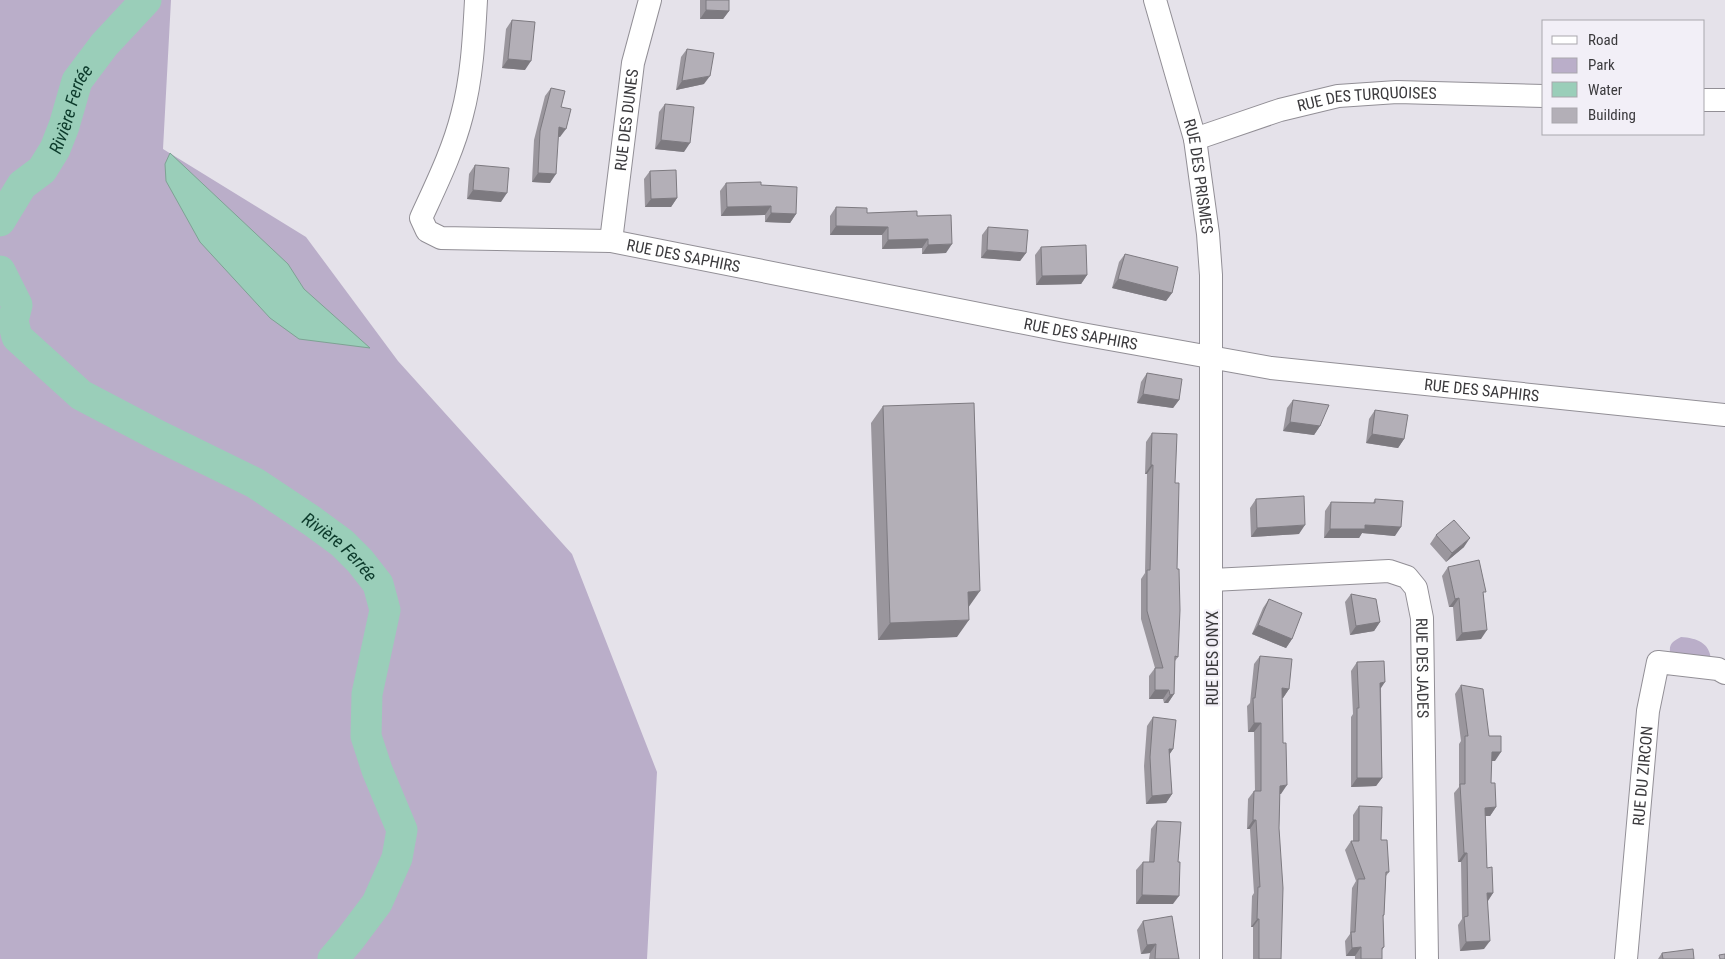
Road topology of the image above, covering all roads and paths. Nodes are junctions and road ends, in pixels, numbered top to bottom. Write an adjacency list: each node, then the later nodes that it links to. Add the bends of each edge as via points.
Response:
1 (476, 0): 8 (street, RUE DES SAPHIRS, via 474,46 463,114 421,218 427,231 441,238)
2 (650, 0): 8 (street, RUE DES DUNES, via 633,63)
3 (1155, 0): 7 (street, RUE DES PRISMES)
4 (1542, 96): 7 (street, RUE DES TURQUOISES, via 1397,92 1338,96 1280,110)
5 (1705, 100): 6 (street)
6 (1725, 100)
7 (1195, 139): 9 (street, RUE DES PRISMES, via 1211,266)
8 (611, 241): 9 (street, RUE DES SAPHIRS, via 1047,328)
9 (1212, 357): 10 (street, RUE DES SAPHIRS, via 1271,368); 11 (street, RUE DES ONYX)
10 (1725, 415)
11 (1212, 580): 13 (street, RUE DES ONYX); 14 (street, RUE DES JADES, via 1389,571 1407,577 1416,588 1422,618)
12 (1725, 673): 15 (street, RUE DU ZIRCON, via 1718,669 1658,662 1648,711)
13 (1211, 959)
14 (1427, 959)
15 (1626, 959)

